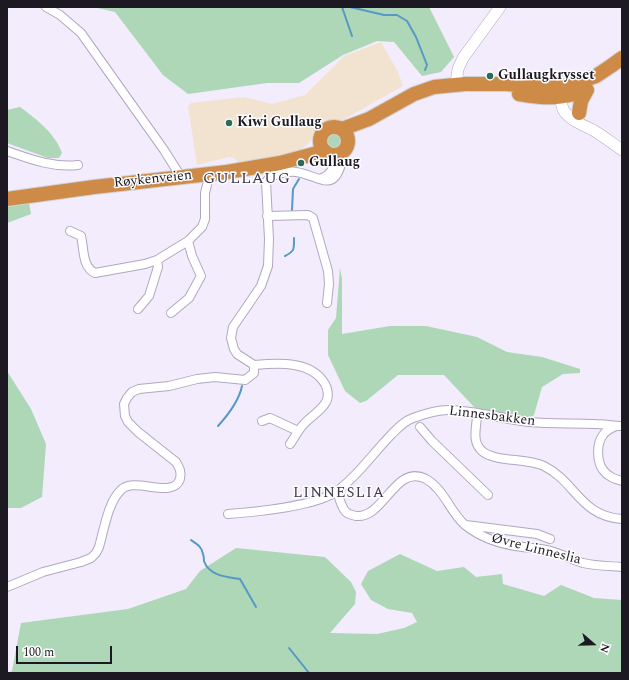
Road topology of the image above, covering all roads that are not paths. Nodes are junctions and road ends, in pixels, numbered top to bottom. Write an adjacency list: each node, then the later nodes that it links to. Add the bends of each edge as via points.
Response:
1 (46, 7): 14 (street, via 81,33)
2 (500, 7): 5 (main road, via 463,58)
3 (622, 58): 7 (highway, Røykenveien, via 596,76 575,84)
4 (622, 67): 6 (highway, Røykenveien, via 610,78)
5 (456, 84): 7 (highway, Røykenveien, via 474,84 530,96); 10 (highway, Røykenveien, via 434,87 414,94 369,119)
6 (587, 90): 7 (highway, Røykenveien); 8 (highway, via 581,101)
7 (565, 93): 8 (main road); 9 (main road, via 562,106 565,111 578,123)
8 (579, 113): 9 (main road)
9 (592, 130): 11 (main road)
10 (335, 144): 14 (highway, Røykenveien, via 280,163); 17 (street, via 333,169 328,175 319,179 292,172 269,177 265,185)
11 (622, 150)
12 (7, 151): 13 (street, via 39,162)
13 (78, 165)
14 (181, 177): 16 (highway, Røykenveien)
15 (207, 185): 19 (street, via 204,193 205,219 198,232)
16 (7, 199)
17 (268, 216): 21 (street, via 308,215 313,218 328,271); 24 (street, via 270,252 262,286 232,329 231,338 234,349)
18 (70, 231): 20 (street, via 81,236 86,264 95,272)
19 (188, 241): 20 (street); 23 (street, via 201,276 189,298)
20 (157, 260): 22 (street, via 158,267 150,296)
21 (327, 303)
22 (138, 308)
23 (171, 313)
24 (254, 365): 30 (street, via 296,365 314,372 324,382 327,401); 41 (street, via 254,373 245,380 215,377 132,392 124,404 128,422 176,462 180,467 179,481 167,488 126,486 114,499 99,547 91,558 43,572)
25 (477, 414): 27 (street, Linnesbakken, via 528,422); 34 (street, Linnesbakken, via 440,411 406,421); 37 (street, via 475,436 478,446 485,453 494,457 528,461 544,467 560,477 595,512)
26 (262, 421): 30 (street, via 270,418)
27 (584, 425): 28 (street, Linnesbakken); 31 (street, via 594,430)
28 (619, 426): 31 (street, via 609,428)
29 (420, 427): 35 (street)
30 (298, 431): 32 (street)
31 (601, 438): 33 (street, via 601,467 608,475)
32 (290, 444)
33 (622, 481)
34 (337, 491): 36 (street, Linnesbakken, via 289,507); 38 (street, Øvre Linneslia, via 345,511 362,516 374,510 403,480 420,477 433,485)
35 (488, 495)
36 (228, 514)
37 (622, 519)
38 (465, 525): 39 (street, via 537,534); 40 (street, Øvre Linneslia, via 486,538 503,544 554,552 590,564)
39 (550, 539)
40 (622, 567)
41 (7, 587)

